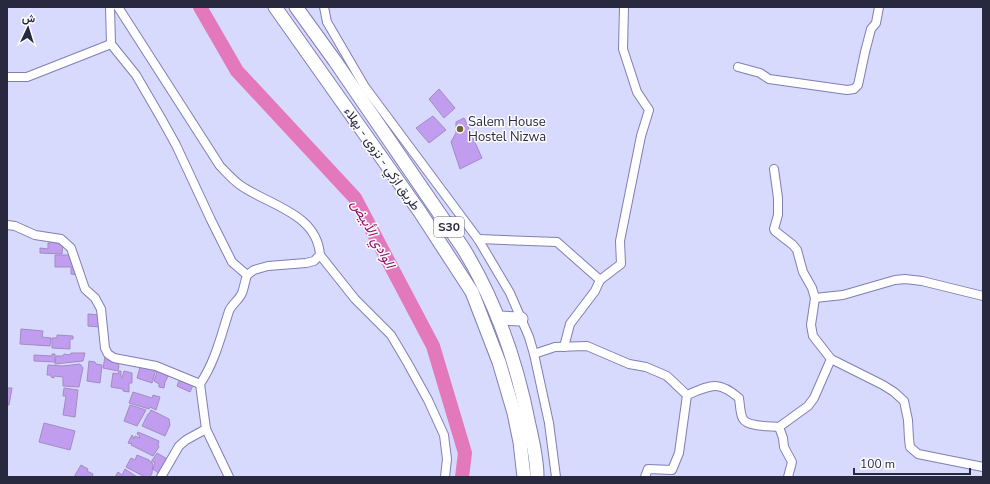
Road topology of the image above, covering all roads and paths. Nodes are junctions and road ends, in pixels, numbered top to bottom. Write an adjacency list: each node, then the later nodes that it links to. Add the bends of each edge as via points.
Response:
1 (110, 7): 9 (street)
2 (118, 7): 16 (street, via 220,166 240,185 288,211 307,225 316,237)
3 (275, 7): 34 (main road, طريق ازكي - نزوى - بهلاء / S30, via 420,212 472,292 499,362 514,413)
4 (296, 7): 10 (main road, طريق ازكي - نزوى - بهلاء / S30)
5 (308, 7): 10 (main road)
6 (324, 7): 15 (street, via 327,22 365,87)
7 (624, 7): 18 (street, via 623,49 637,92 649,110 641,136 620,241 621,264)
8 (879, 7): 11 (street, via 876,23 871,29 858,85 854,89 769,79 760,73)
9 (111, 44): 12 (street, via 27,78); 17 (street, via 136,75 176,145 232,262)
10 (335, 61): 21 (main road, طريق ازكي - نزوى - بهلاء / S30, via 463,248)
11 (738, 67)
12 (7, 77)
13 (774, 169): 20 (street, via 778,216 774,229 797,250 803,272)
14 (7, 225): 26 (street, via 16,226 35,235 61,239 71,248 86,289 101,309 105,348 108,354 114,358 156,366)
15 (478, 239): 18 (street, via 557,242); 22 (street, via 510,293)
16 (320, 255): 17 (street, via 314,261 268,266); 33 (street, via 355,299 391,335 407,362 444,434 447,459)
17 (247, 275): 26 (street, via 241,294 230,310 210,370)
18 (600, 280): 23 (street, via 595,291 570,324)
19 (983, 296): 20 (street, via 905,279 843,295)
20 (815, 298): 25 (street, via 811,325 813,336)
21 (498, 318): 22 (main road); 35 (main road, طريق ازكي - نزوى - بهلاء / S30, via 525,404)
22 (521, 319): 24 (street)
23 (564, 347): 24 (street, via 555,347); 27 (street, via 587,346 629,364 646,367 667,376)
24 (534, 354): 36 (street, via 549,423)
25 (831, 359): 28 (street, via 808,406); 30 (street, via 883,385 904,402 910,447 918,454)
26 (200, 384): 29 (street)
27 (687, 395): 28 (street, via 711,385 728,388 740,398 744,421); 37 (street, via 679,453 672,470 648,469)
28 (779, 427): 38 (street, via 784,447 792,462)
29 (206, 429): 31 (street, via 179,446); 32 (street)
30 (983, 466)
31 (161, 477)
32 (229, 477)
33 (445, 477)
34 (524, 477)
35 (536, 477)
36 (556, 477)
37 (645, 477)
38 (788, 477)

